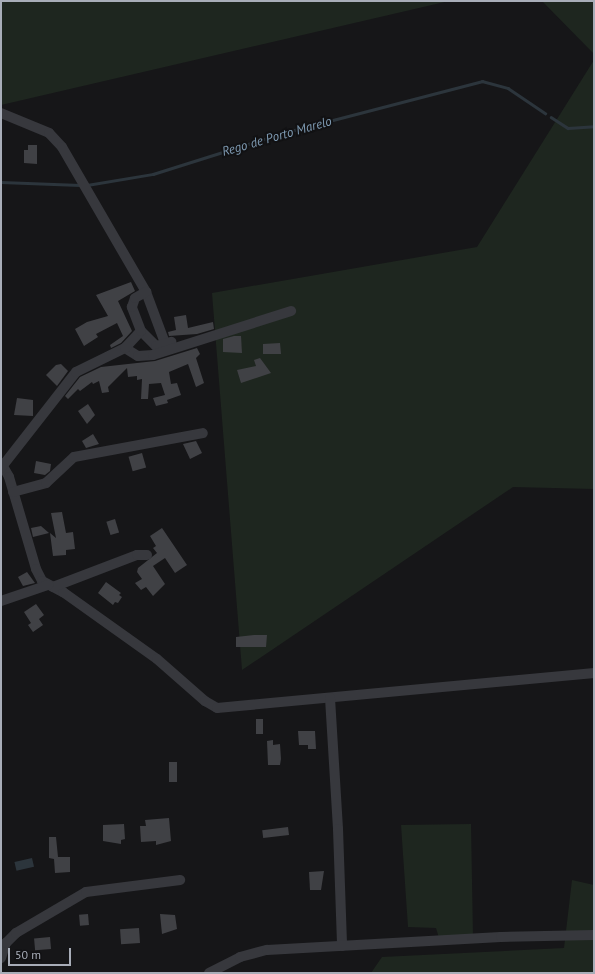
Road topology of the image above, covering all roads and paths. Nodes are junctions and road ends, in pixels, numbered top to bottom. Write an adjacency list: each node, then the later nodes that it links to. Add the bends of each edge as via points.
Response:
1 (1, 113): 2 (street, via 49,134 62,147 91,192)
2 (146, 292): 4 (street, via 135,298 132,307); 6 (street)
3 (291, 311): 5 (street)
4 (141, 331): 6 (street, via 156,346); 7 (street)
5 (218, 333): 6 (street); 7 (street, via 153,355 138,356)
6 (165, 344)
7 (124, 348): 9 (street, via 76,372)
8 (203, 434): 10 (street, via 74,457 46,483)
9 (2, 465): 10 (street)
10 (13, 492): 12 (street, via 36,570)
11 (147, 555): 12 (street, via 137,554)
12 (51, 586): 13 (street); 15 (street, via 157,659 202,699 217,708)
13 (1, 601)
14 (594, 673): 15 (street)
15 (330, 698): 18 (street)
16 (180, 880): 19 (street, via 86,892 16,933 6,943)
17 (594, 935): 18 (street)
18 (342, 946): 20 (street, via 255,952)
19 (1, 958)
20 (209, 973)

